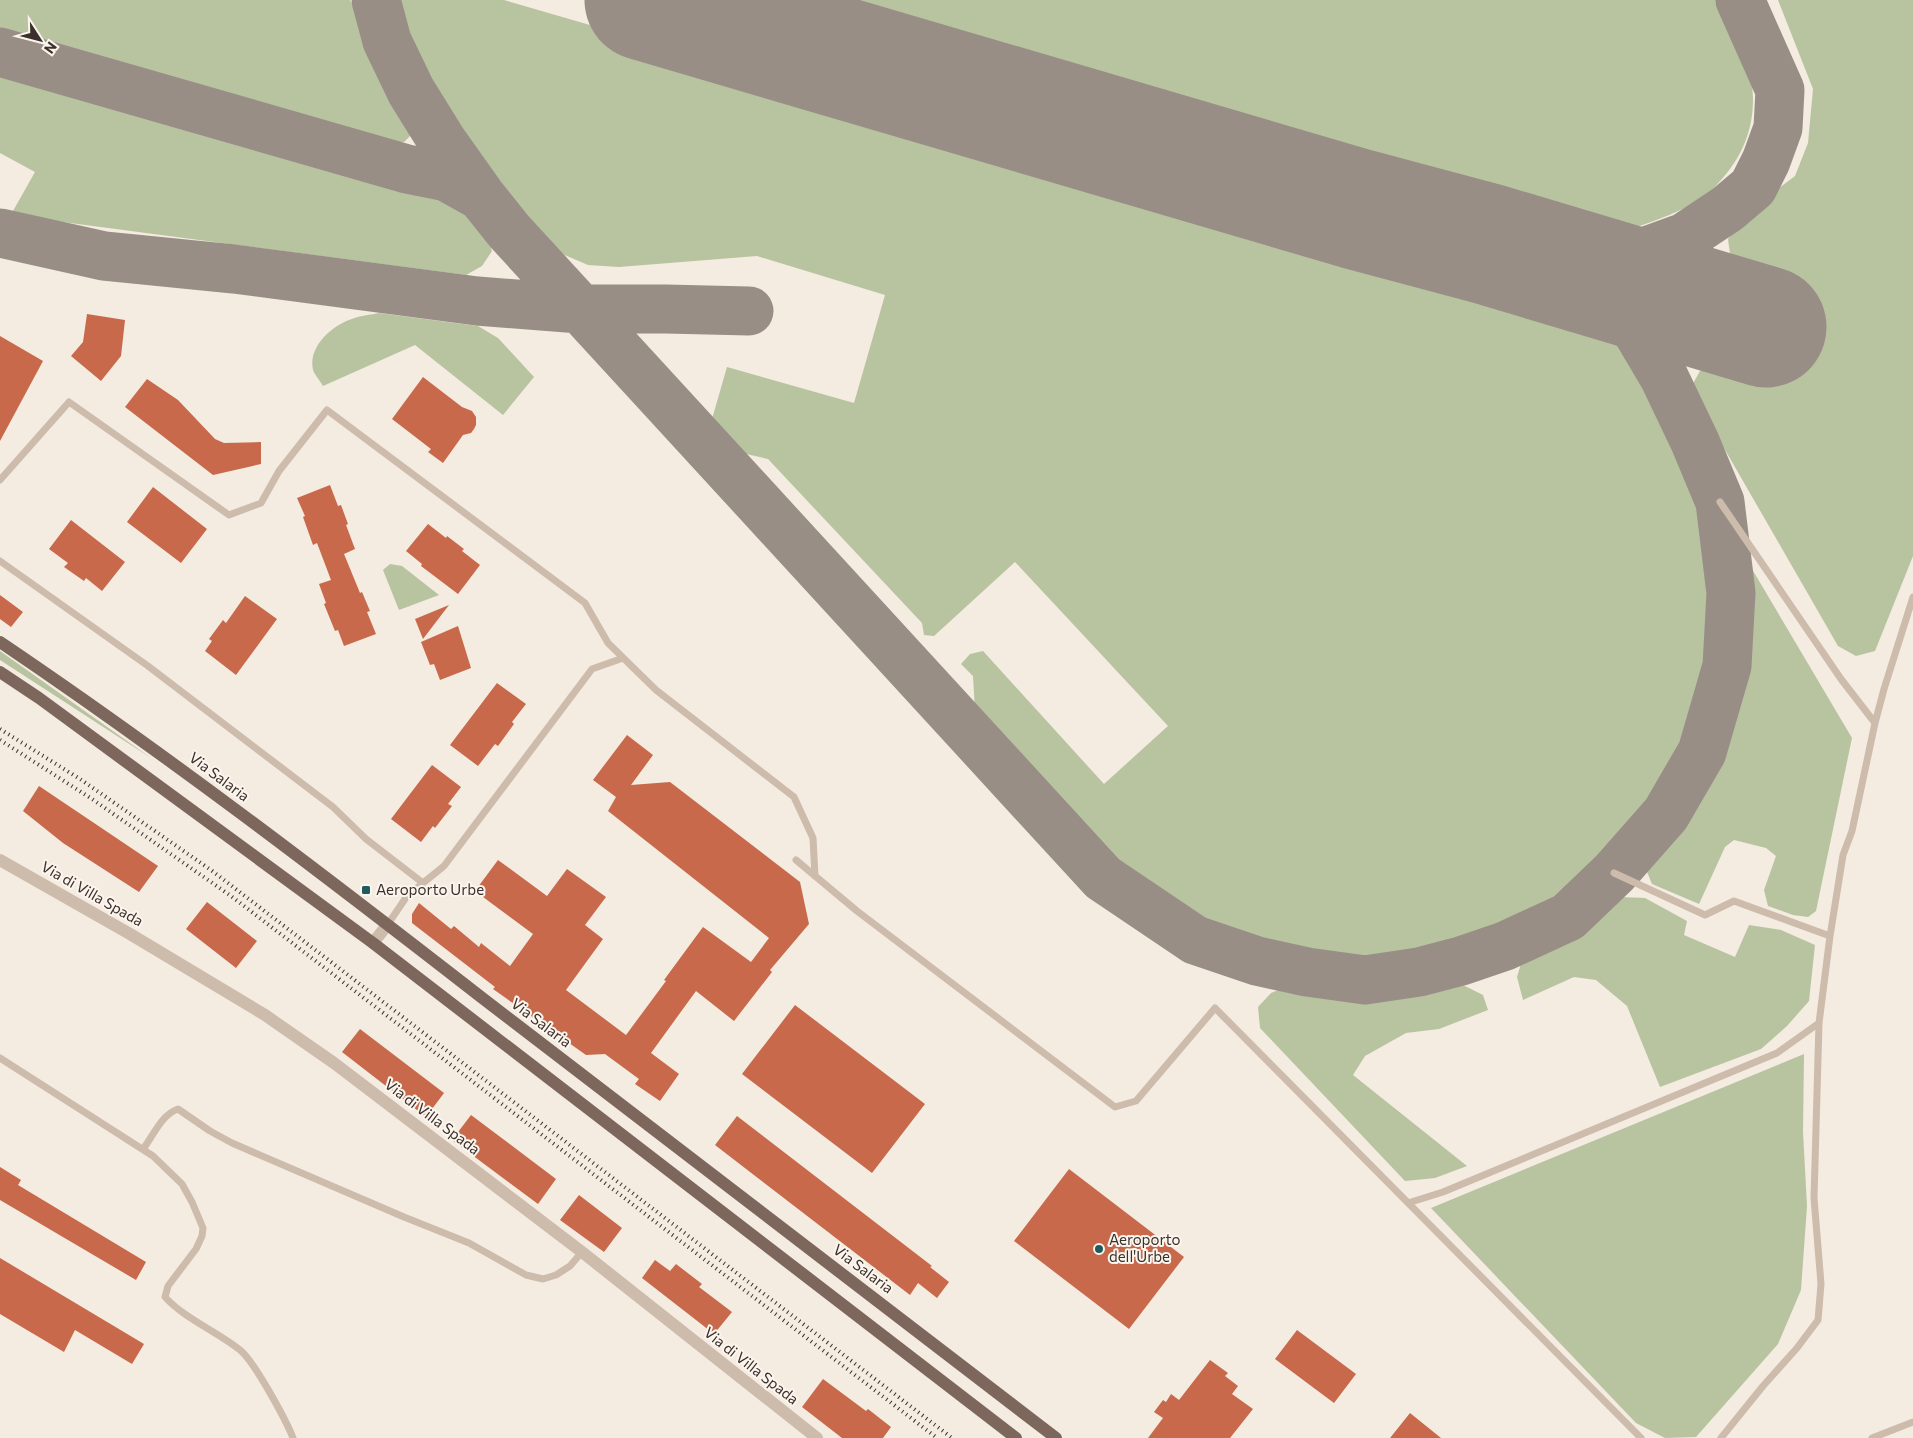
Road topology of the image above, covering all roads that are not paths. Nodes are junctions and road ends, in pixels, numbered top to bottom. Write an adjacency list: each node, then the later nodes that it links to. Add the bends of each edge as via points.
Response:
1 (0, 480): 6 (lane, via 69,402 229,516 261,503 279,471 327,410 585,603 608,643)
2 (1720, 502): 8 (lane, via 1841,679)
3 (0, 561): 13 (lane, via 148,666 334,806 366,839)
4 (1913, 597): 8 (lane)
5 (0, 642): 14 (main road, Via Salaria, via 184,770)
6 (623, 658): 12 (lane, via 656,690 794,797 813,838); 13 (lane, via 592,669 444,866)
7 (0, 672): 16 (main road)
8 (1875, 722): 15 (lane, via 1852,831 1843,855)
9 (0, 860): 21 (street, Via di Villa Spada, via 265,1015 334,1063)
10 (796, 860): 12 (lane)
11 (1614, 873): 15 (lane, via 1705,915 1734,901)
12 (814, 876): 20 (lane, via 1115,1107 1136,1101 1215,1008)
13 (423, 883): 14 (lane, via 407,896)
14 (388, 924): 16 (street); 26 (main road, Via Salaria)
15 (1830, 936): 17 (lane)
16 (373, 943): 25 (main road)
17 (1819, 1023): 20 (lane, via 1777,1053 1443,1192); 28 (lane, via 1814,1198 1821,1284 1818,1320)
18 (0, 1058): 19 (lane)
19 (143, 1149): 21 (lane, via 164,1118 178,1110 232,1143 469,1243 526,1275 544,1279 556,1275 570,1266); 23 (lane, via 182,1184 203,1228 196,1249 168,1286 165,1297 173,1306 242,1352)
20 (1408, 1203): 27 (lane)
21 (582, 1252): 24 (street, Via di Villa Spada)
22 (1913, 1422): 29 (lane)
23 (294, 1438)
24 (817, 1438)
25 (1016, 1438)
26 (1056, 1438)
27 (1641, 1438)
28 (1721, 1438)
29 (1872, 1438)

